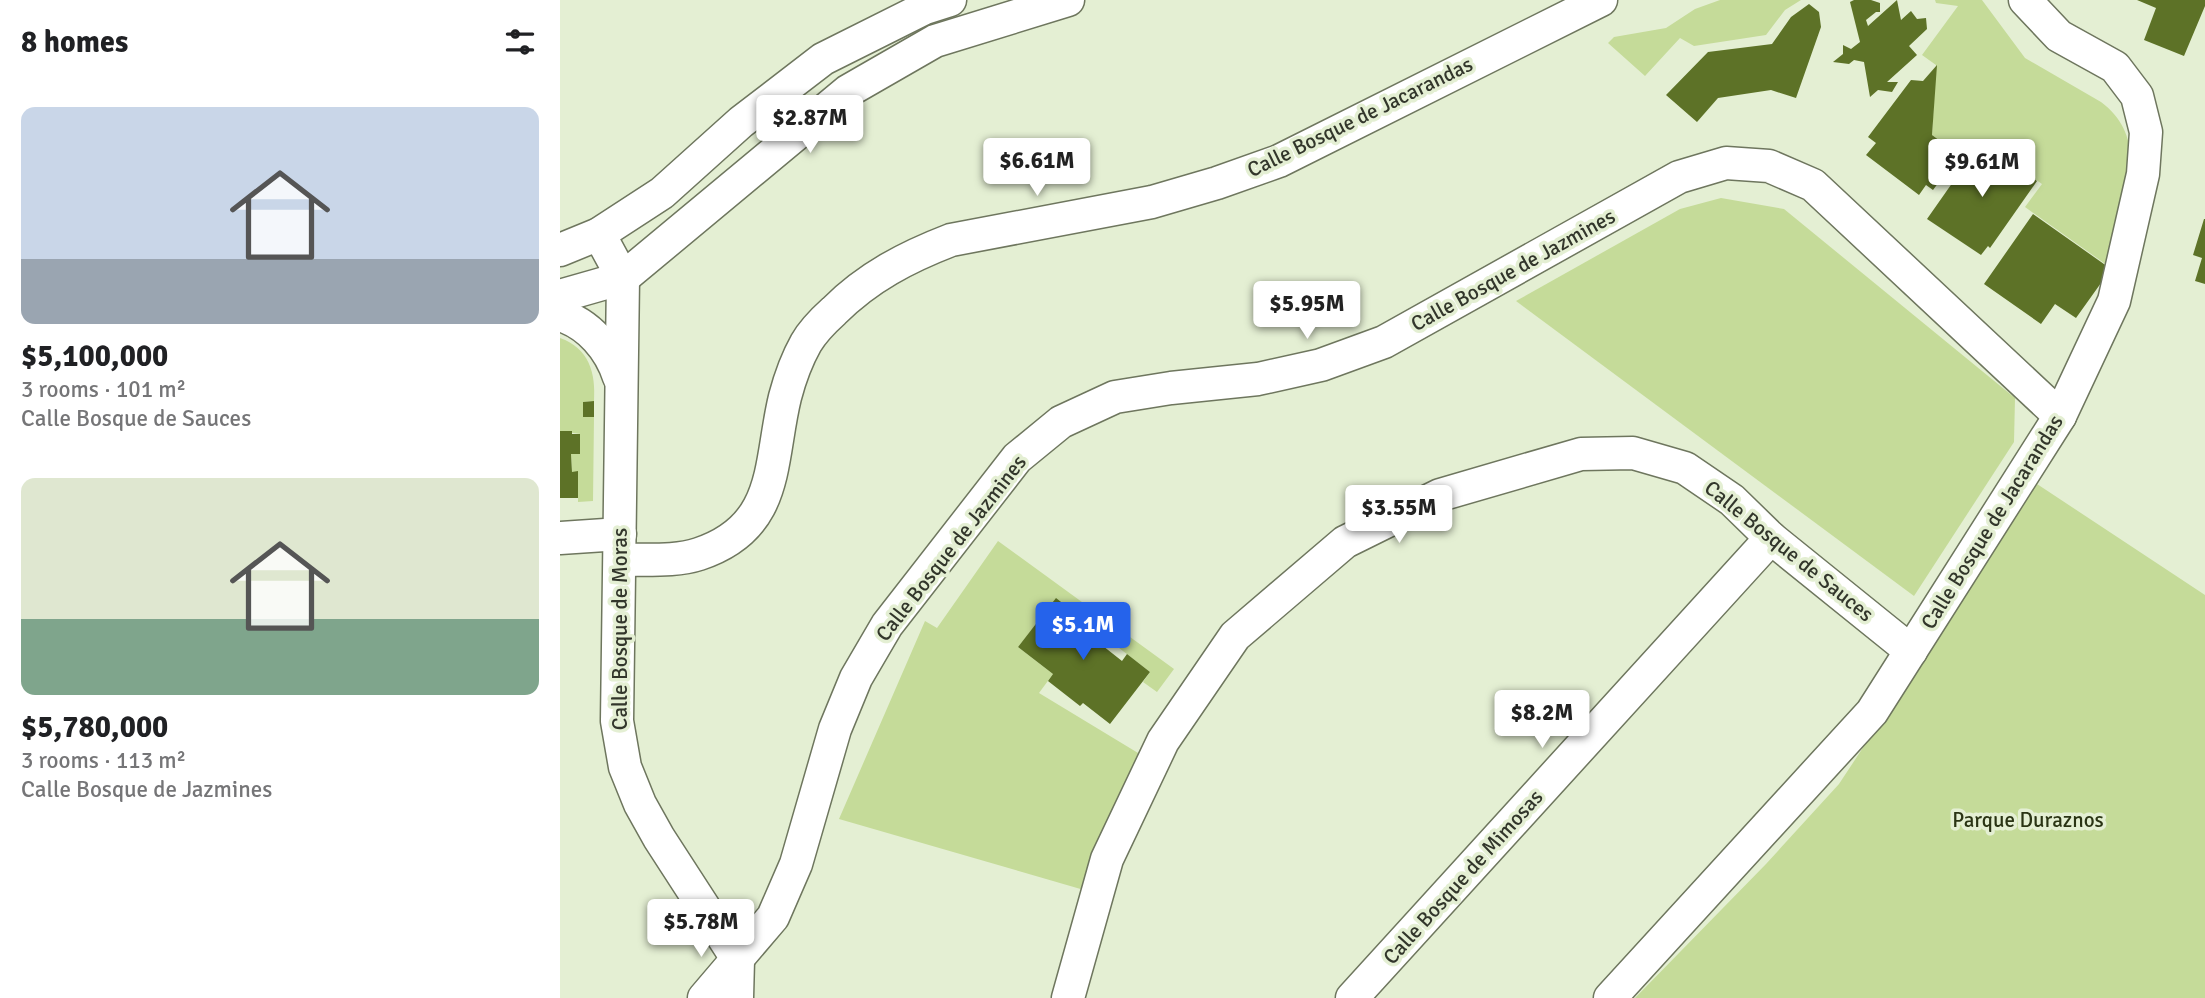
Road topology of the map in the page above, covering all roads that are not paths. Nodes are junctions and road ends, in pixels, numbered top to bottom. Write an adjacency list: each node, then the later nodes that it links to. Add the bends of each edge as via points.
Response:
1 (1068, 0): 5 (street)
2 (1601, 0): 15 (street, Calle Bosque de Jacarandas, via 1279,161 1153,202 951,240 889,267 845,299 808,339 785,396 765,497 743,528 714,548 681,558)
3 (2025, 0): 12 (street, Calle Bosque de Jacarandas, via 2059,36 2115,67 2137,96 2146,132 2143,174 2114,301)
4 (934, 3): 5 (street); 6 (street, via 822,59 741,122 662,193)
5 (935, 41): 8 (street, via 848,91)
6 (599, 234): 7 (street); 8 (street, Calle Bosque de Moras)
7 (560, 250)
8 (622, 278): 9 (street); 11 (street, Calle Bosque de Moras)
9 (560, 296)
10 (560, 315): 11 (street, via 594,336)
11 (621, 383): 15 (street, Calle Bosque de Moras)
12 (2060, 416): 16 (street, Calle Bosque de Jacarandas); 17 (street, Calle Bosque de Jazmines, via 1813,186 1769,166 1726,163 1679,177 1384,342 1321,365 1258,379 1115,397 1061,422 1017,458 887,625 856,678 835,729 796,864 773,918)
13 (560, 538): 15 (street, Calle Bosque de Jacarandas)
14 (1771, 538): 16 (street, Calle Bosque de Sauces); 20 (street, Calle Bosque de Sauces, via 1732,500 1685,468 1633,453 1581,454 1440,495 1345,542 1235,636 1163,741 1107,859); 21 (street, Calle Bosque de Mimosas)
15 (620, 547): 17 (street, Calle Bosque de Moras, via 617,721 625,767 659,838)
16 (1911, 651): 22 (street, Calle Bosque de Jacarandas, via 1872,712)
17 (738, 960): 18 (street, Calle Bosque de Jazmines); 19 (street)
18 (704, 998)
19 (737, 998)
20 (1068, 998)
21 (1352, 998)
22 (1610, 998)

